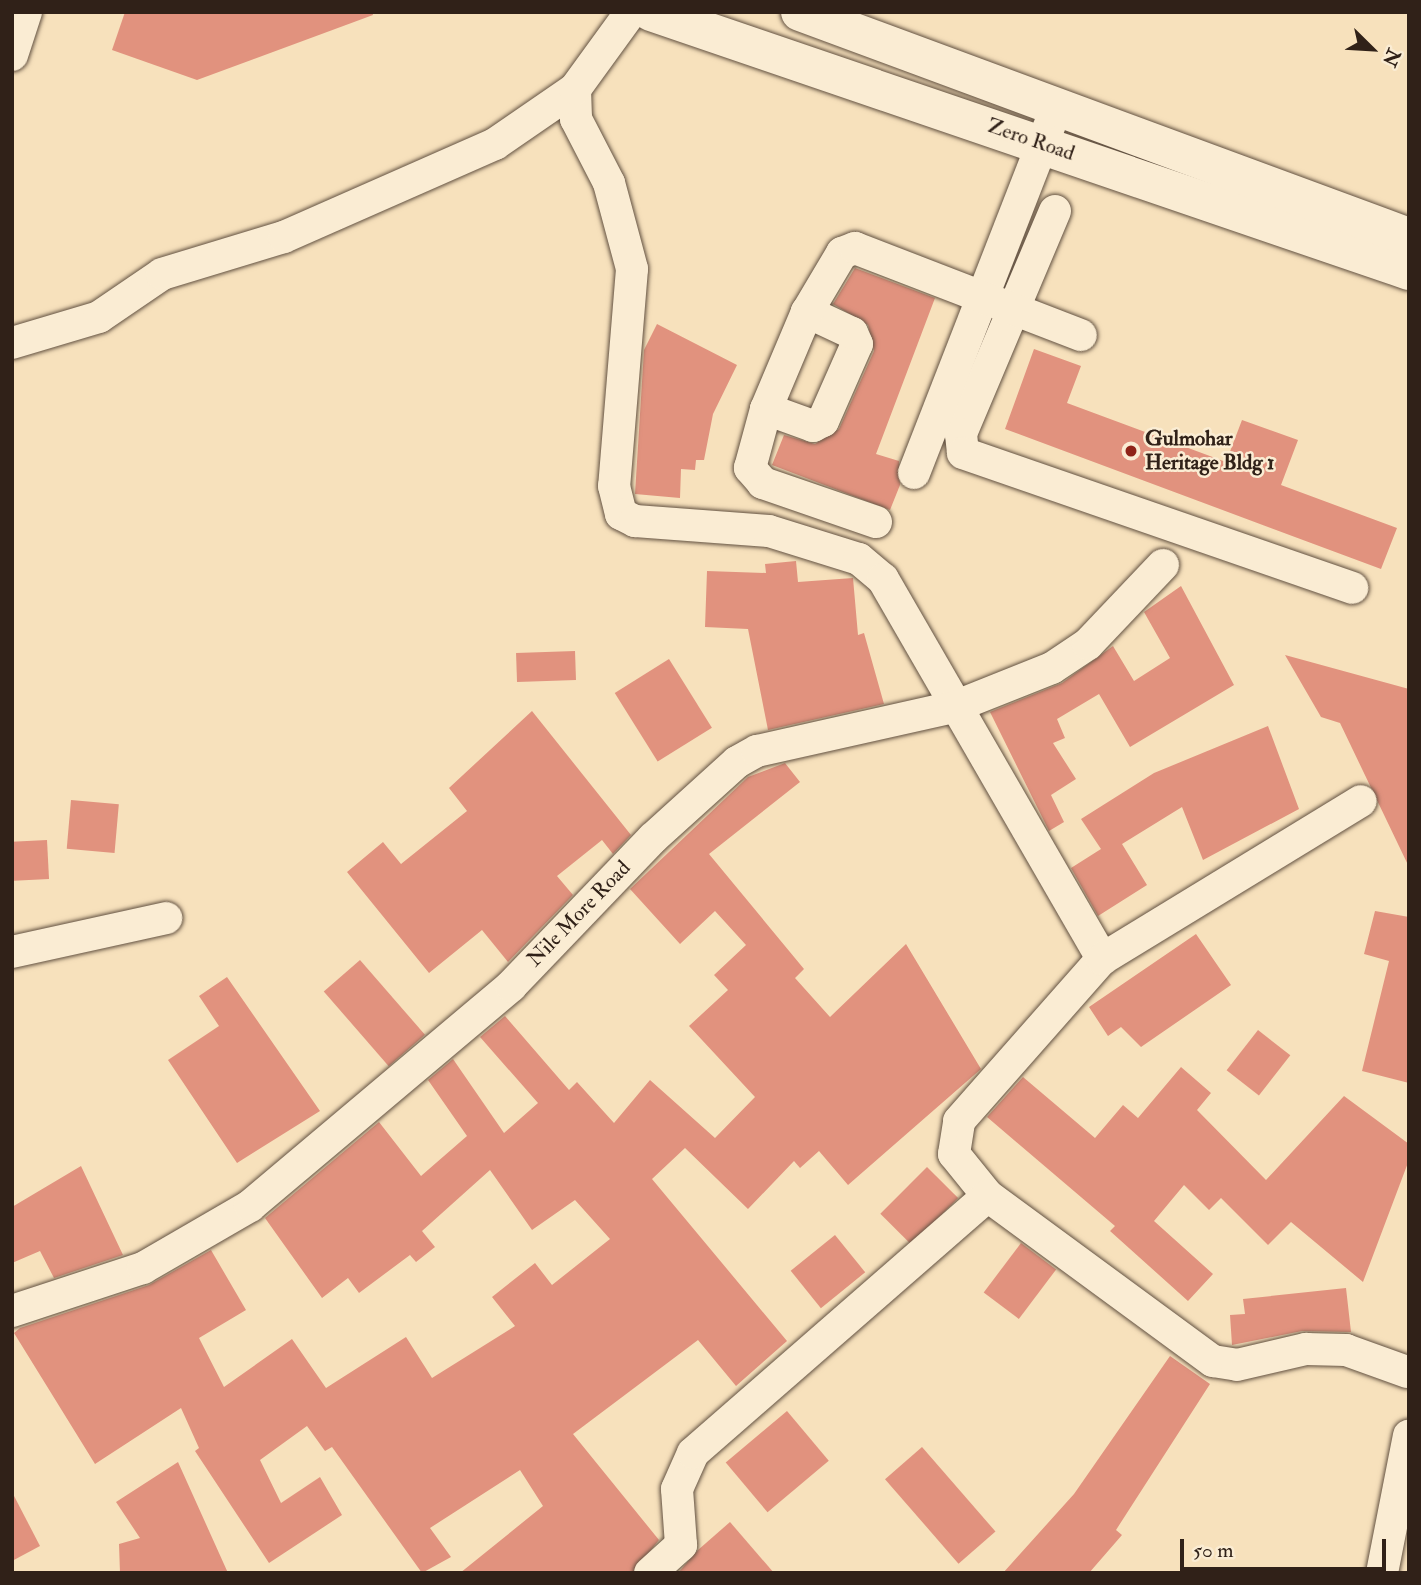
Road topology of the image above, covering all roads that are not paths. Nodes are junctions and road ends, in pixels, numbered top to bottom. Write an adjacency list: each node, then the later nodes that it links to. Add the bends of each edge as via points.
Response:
1 (26, 12): 5 (street)
2 (631, 12): 6 (street)
3 (651, 12): 8 (street, Zero Road)
4 (800, 12): 7 (street, Zero Road)
5 (12, 55)
6 (575, 89): 15 (street, via 495,144 284,237 162,274 99,317); 21 (street, via 576,119 609,183 632,269 614,486 621,514 635,521 769,531 859,559 894,592)
7 (1056, 108): 8 (street); 10 (street, Zero Road)
8 (1045, 144): 11 (street, Zero Road); 12 (street)
9 (1055, 211): 12 (street)
10 (1409, 237)
11 (1409, 271)
12 (998, 301): 13 (street, via 855,248 842,253); 14 (street); 17 (street); 20 (street, via 961,434 963,453)
13 (807, 312): 16 (street); 16 (street, via 852,333 857,344 823,421 813,426)
14 (1081, 335)
15 (12, 343)
16 (766, 408): 18 (street, via 753,476)
17 (914, 473)
18 (876, 522)
19 (1163, 565): 21 (street, Nile More Road, via 1071,658)
20 (1352, 588)
21 (954, 707): 25 (street); 27 (street, Nile More Road, via 757,751 737,762 653,838 511,986 250,1206 143,1268)
22 (1361, 801): 25 (street)
23 (166, 918): 24 (street)
24 (12, 952)
25 (1102, 959): 26 (street, via 959,1121 954,1154)
26 (988, 1196): 28 (street, via 1213,1361 1237,1365 1306,1349 1346,1350); 30 (street, via 693,1453 677,1489 681,1545)
27 (12, 1311)
28 (1408, 1375)
29 (1409, 1436): 31 (street)
30 (650, 1573)
31 (1382, 1573)

